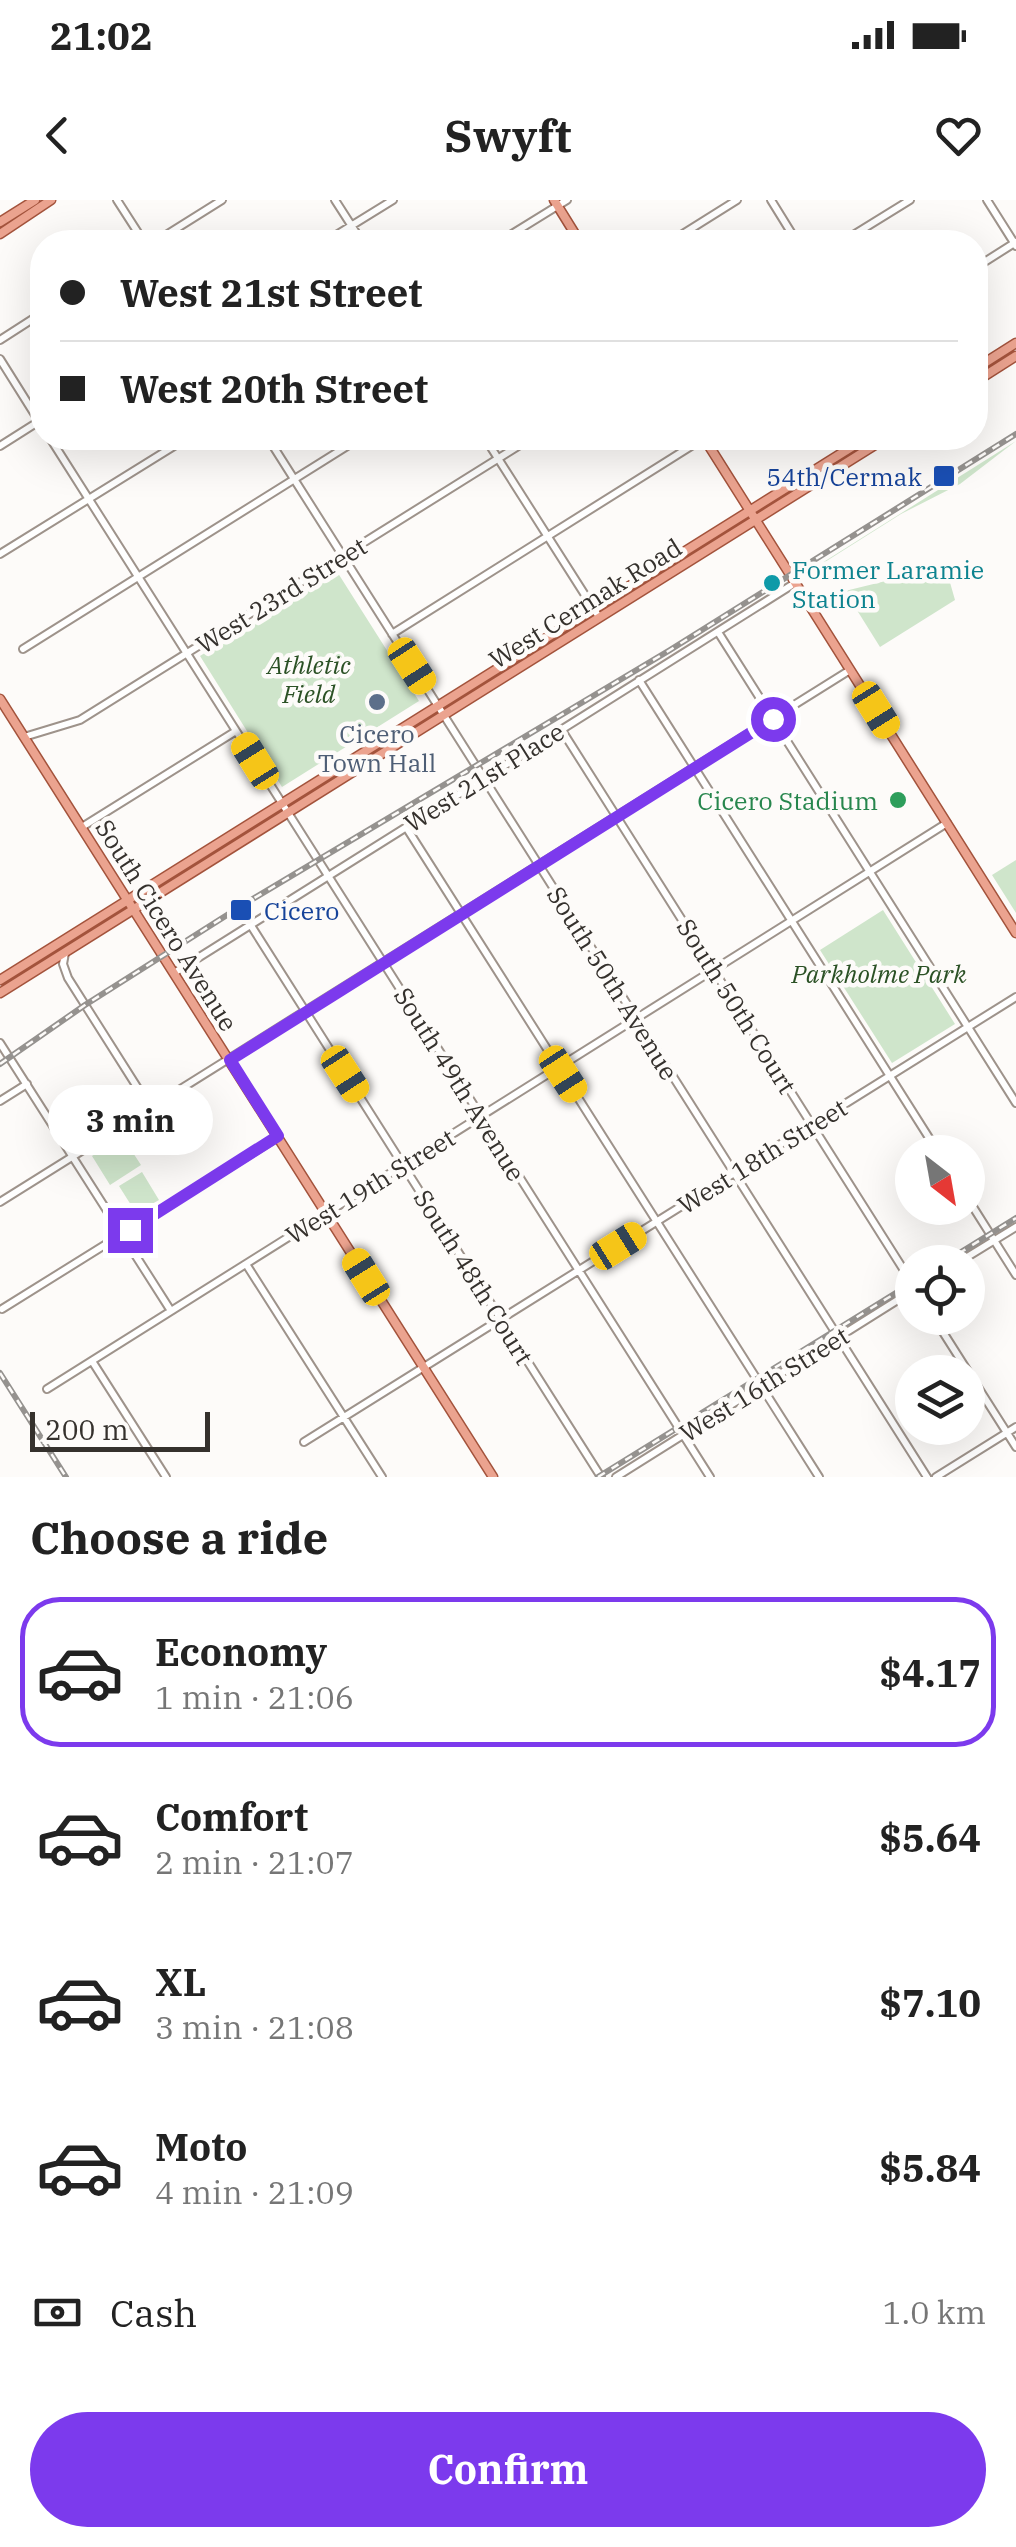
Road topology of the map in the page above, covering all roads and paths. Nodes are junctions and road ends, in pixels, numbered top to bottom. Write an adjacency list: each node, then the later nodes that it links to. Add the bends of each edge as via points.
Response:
1 (36, 200): 13 (main road)
2 (51, 200): 24 (main road)
3 (117, 200): 15 (street)
4 (222, 200): 16 (street)
5 (335, 200): 14 (street)
6 (393, 200): 14 (street)
7 (567, 200): 12 (street)
8 (737, 200): 21 (street)
9 (770, 200): 22 (street)
10 (910, 200): 23 (street)
11 (987, 200): 25 (street)
12 (556, 203): 19 (street); 20 (main road)
13 (0, 222)
14 (352, 226): 17 (street); 18 (street)
15 (136, 230)
16 (174, 230)
17 (345, 230)
18 (354, 230)
19 (517, 230)
20 (573, 230)
21 (689, 230)
22 (790, 230)
23 (861, 230)
24 (0, 234)
25 (1015, 244): 26 (street)
26 (988, 260)
27 (30, 321): 28 (street)
28 (0, 340)
29 (1016, 344): 32 (main road)
30 (1016, 356): 33 (main road)
31 (0, 359): 34 (street)
32 (988, 361)
33 (988, 374)
34 (30, 405)
35 (30, 428): 36 (street)
36 (0, 446)
37 (58, 450): 49 (street, South 49th Avenue)
38 (168, 450): 49 (street)
39 (276, 450): 48 (street, South 50th Avenue)
40 (341, 450): 48 (street)
41 (493, 450): 47 (street)
42 (511, 450): 47 (street, West 23rd Street)
43 (685, 450): 51 (street)
44 (712, 450): 50 (main road)
45 (848, 450): 50 (main road, West Cermak Road)
46 (865, 450): 50 (main road, West Cermak Road)
47 (498, 458): 51 (street); 53 (street, West 23rd Street)
48 (294, 479): 53 (street, South 50th Avenue); 54 (street)
49 (89, 499): 52 (street); 54 (street, South 49th Avenue)
50 (753, 515): 55 (main road); 56 (main road, West Cermak Road); 57 (main road, West Cermak Road)
51 (548, 536): 56 (street); 59 (street)
52 (0, 554)
53 (342, 556): 59 (street, South 50th Avenue); 61 (street, West 23rd Street)
54 (139, 576): 60 (street); 61 (street, South 49th Avenue)
55 (795, 583): 58 (street, West 21st Place); 62 (main road)
56 (594, 608): 57 (street); 65 (main road, West Cermak Road)
57 (599, 617): 65 (main road, West Cermak Road)
58 (718, 632): 63 (street, West 21st Place); 66 (street)
59 (392, 634): 65 (street, South 50th Avenue)
60 (23, 649)
61 (188, 654): 68 (street, South 49th Avenue); 69 (street, West 23rd Street, via 80,720)
62 (850, 670): 66 (street); 74 (main road)
63 (640, 680): 67 (street, West 21st Place); 70 (street)
64 (0, 699): 69 (main road, South Cicero Avenue)
65 (441, 710): 71 (street, South 50th Avenue); 72 (main road, West Cermak Road)
66 (773, 719): 70 (street); 78 (street)
67 (561, 729): 71 (street, West 21st Place); 73 (street, South 50th Court)
68 (236, 731): 72 (street, South 49th Avenue); 75 (street)
69 (24, 736): 75 (main road, South Cicero Avenue)
70 (695, 768): 73 (street); 83 (street)
71 (484, 778): 76 (street, West 21st Place); 77 (street, South 50th Avenue)
72 (284, 808): 79 (street, South 49th Avenue); 80 (main road, West Cermak Road); 81 (main road, West Cermak Road)
73 (617, 816): 77 (street); 88 (street, South 50th Court)
74 (947, 823): 78 (street, West 19th Street); 85 (main road)
75 (82, 827): 80 (main road, South Cicero Avenue)
76 (406, 827): 79 (street, West 21st Place); 82 (street)
77 (539, 866): 82 (street); 94 (street, South 50th Avenue)
78 (870, 872): 83 (street, West 19th Street); 95 (street)
79 (327, 876): 84 (street, West 21st Place); 87 (street, South 49th Avenue)
80 (128, 900): 81 (main road, South Cicero Avenue); 90 (main road, West Cermak Road)
81 (134, 909): 86 (main road, West Cermak Road); 89 (main road, South Cicero Avenue)
82 (462, 914): 87 (street); 98 (street)
83 (792, 921): 88 (street, West 19th Street); 99 (street)
84 (250, 924): 89 (street, West 21st Place); 93 (street, South 48th Court)
85 (1016, 933)
86 (65, 952): 91 (main road, West Cermak Road); 103 (street, via 68,978)
87 (383, 963): 93 (street); 104 (street, South 49th Avenue)
88 (714, 970): 94 (street, West 19th Street); 105 (street, South 50th Court)
89 (174, 972): 97 (main road, South Cicero Avenue)
90 (0, 980)
91 (0, 993)
92 (1016, 997): 95 (street, West 18th Street)
93 (306, 1012): 97 (street); 109 (street, South 48th Court)
94 (636, 1019): 98 (street, West 19th Street); 110 (street, South 50th Avenue)
95 (968, 1027): 99 (street, West 18th Street); 102 (street)
96 (0, 1042): 100 (street)
97 (230, 1060): 103 (street); 107 (main road, South Cicero Avenue)
98 (559, 1068): 104 (street, West 19th Street); 113 (street)
99 (890, 1076): 105 (street, West 18th Street); 106 (street)
100 (27, 1084): 101 (street); 108 (street)
101 (0, 1101)
102 (1016, 1104)
103 (151, 1109): 108 (street)
104 (481, 1116): 109 (street, West 19th Street); 121 (street, South 49th Avenue)
105 (812, 1124): 110 (street, West 18th Street); 119 (street, South 50th Court)
106 (927, 1135)
107 (278, 1136): 112 (main road, South Cicero Avenue); 116 (street)
108 (72, 1157): 111 (street); 116 (street)
109 (403, 1165): 112 (street, West 19th Street); 126 (street, South 48th Court)
110 (734, 1173): 113 (street, West 18th Street); 128 (street, South 50th Avenue)
111 (0, 1202)
112 (327, 1214): 120 (street, West 19th Street); 130 (main road, South Cicero Avenue)
113 (656, 1222): 121 (street, West 18th Street); 131 (street)
114 (984, 1225): 117 (street)
115 (1016, 1227): 117 (street)
116 (122, 1234): 124 (street); 125 (street)
117 (994, 1240): 118 (street); 122 (street)
118 (985, 1246)
119 (895, 1256)
120 (246, 1264): 125 (street, West 19th Street); 133 (street)
121 (578, 1270): 126 (street, West 18th Street); 136 (street, South 49th Avenue)
122 (1016, 1275)
123 (895, 1303): 128 (street, West 16th Street)
124 (2, 1309)
125 (171, 1311): 129 (street, West 19th Street)
126 (501, 1319): 130 (street, West 18th Street); 142 (street, South 48th Court)
127 (945, 1335): 135 (street)
128 (838, 1338): 131 (street, West 16th Street); 146 (street, South 50th Avenue)
129 (92, 1361): 132 (street, West 19th Street); 139 (street)
130 (424, 1367): 133 (street, West 18th Street); 141 (main road, South Cicero Avenue)
131 (761, 1386): 136 (street, West 16th Street); 145 (street)
132 (48, 1389)
133 (343, 1417): 137 (street, West 18th Street); 140 (street)
134 (1016, 1427): 135 (street)
135 (1007, 1432): 138 (street); 147 (street)
136 (683, 1435): 143 (street, West 16th Street); 144 (street, South 49th Avenue)
137 (304, 1442)
138 (1016, 1446)
139 (166, 1477)
140 (382, 1477)
141 (493, 1477)
142 (601, 1477)
143 (616, 1477)
144 (710, 1477)
145 (819, 1477)
146 (927, 1477)
147 (936, 1477)

